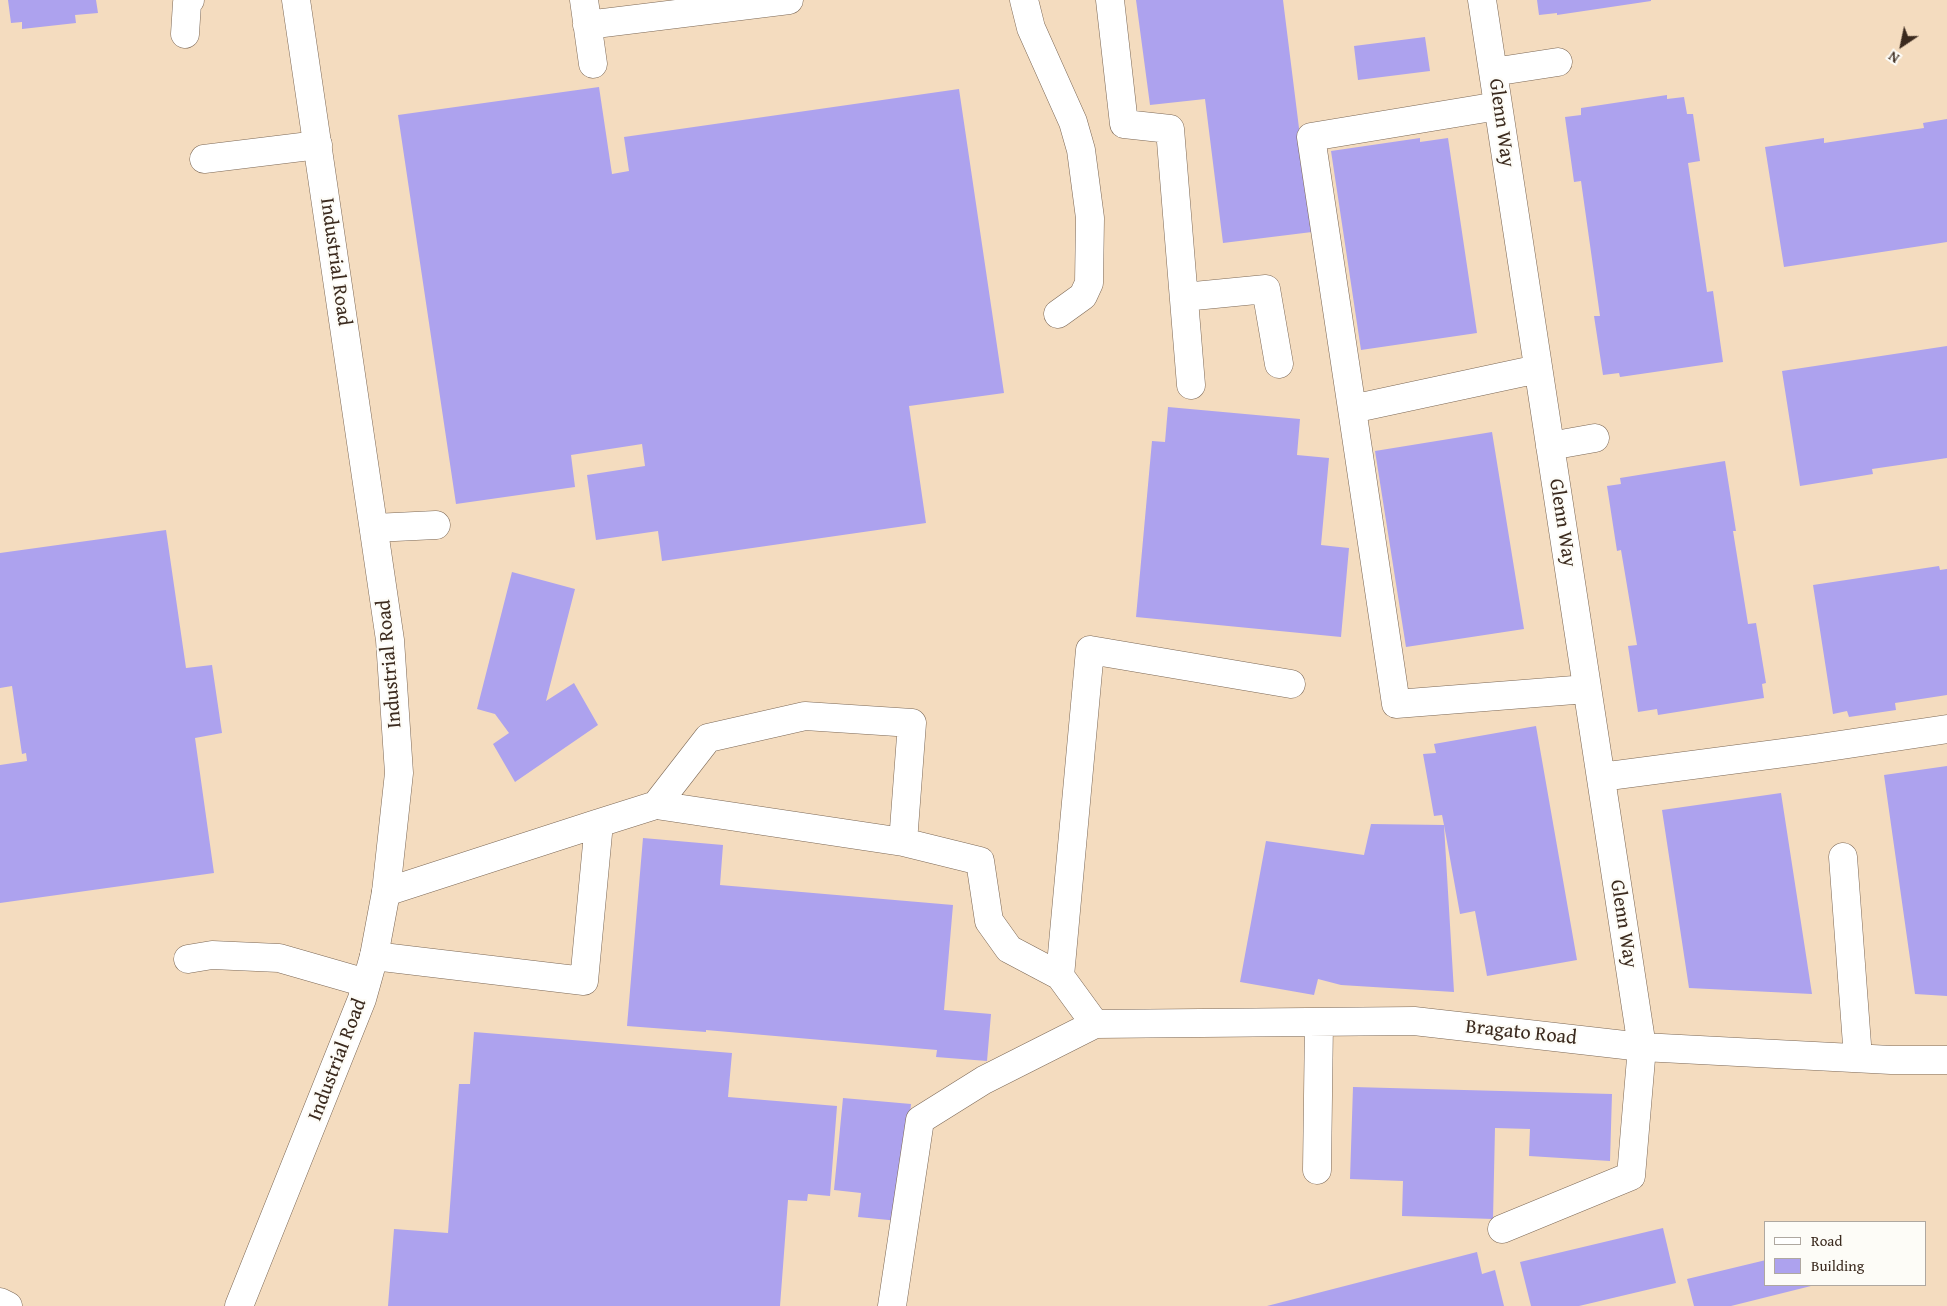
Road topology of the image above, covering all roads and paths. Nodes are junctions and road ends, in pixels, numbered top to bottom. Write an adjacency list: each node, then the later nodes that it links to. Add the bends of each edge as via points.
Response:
1 (190, 0): 8 (street, via 187,3)
2 (296, 0): 13 (street, Industrial Road)
3 (789, 0): 7 (street)
4 (1024, 0): 16 (street, via 1031,28 1073,122 1081,150 1090,218 1089,283 1083,296)
5 (1110, 0): 15 (street, via 1124,124 1170,129)
6 (1482, 0): 11 (street, Glenn Way)
7 (586, 13): 10 (street)
8 (185, 34)
9 (1558, 62): 11 (street)
10 (593, 64)
11 (1493, 72): 12 (street, Glenn Way)
12 (1498, 106): 18 (street, Glenn Way); 20 (street, via 1311,137)
13 (318, 145): 14 (street); 24 (street, Industrial Road)
14 (204, 159)
15 (1184, 296): 17 (street, via 1266,289); 19 (street)
16 (1058, 314)
17 (1279, 364)
18 (1538, 369): 20 (street); 22 (street, Glenn Way)
19 (1191, 385)
20 (1352, 409): 26 (street, via 1396,704)
21 (1595, 438): 22 (street)
22 (1550, 446): 26 (street, Glenn Way)
23 (436, 525): 24 (street)
24 (374, 528): 33 (street, Industrial Road, via 390,640 399,773)
25 (1291, 684): 36 (street, via 1090,650)
26 (1587, 689): 28 (street, Glenn Way)
27 (1947, 729): 28 (street, via 1814,750)
28 (1601, 777): 40 (street, Glenn Way)
29 (656, 805): 30 (street); 31 (street); 31 (street, via 708,738 805,716 912,724)
30 (599, 823): 33 (street); 34 (street, via 584,981)
31 (903, 842): 36 (street, via 980,861 989,921 1009,949)
32 (1843, 857): 41 (street)
33 (386, 892): 34 (street, Industrial Road)
34 (374, 956): 37 (street, Industrial Road)
35 (188, 959): 37 (street, via 212,955 279,958)
36 (1060, 976): 39 (street)
37 (366, 983): 47 (street, Industrial Road)
38 (1319, 1022): 39 (street, Bragato Road); 40 (street, Bragato Road, via 1414,1021); 43 (street)
39 (1095, 1024): 48 (street, via 984,1080 920,1120)
40 (1642, 1047): 41 (street, Bragato Road); 44 (street, Glenn Way, via 1631,1176)
41 (1858, 1058): 42 (street, Bragato Road)
42 (1947, 1060)
43 (1317, 1170)
44 (1502, 1229)
45 (0, 1302): 46 (street)
46 (8, 1306)
47 (239, 1306)
48 (892, 1306)

